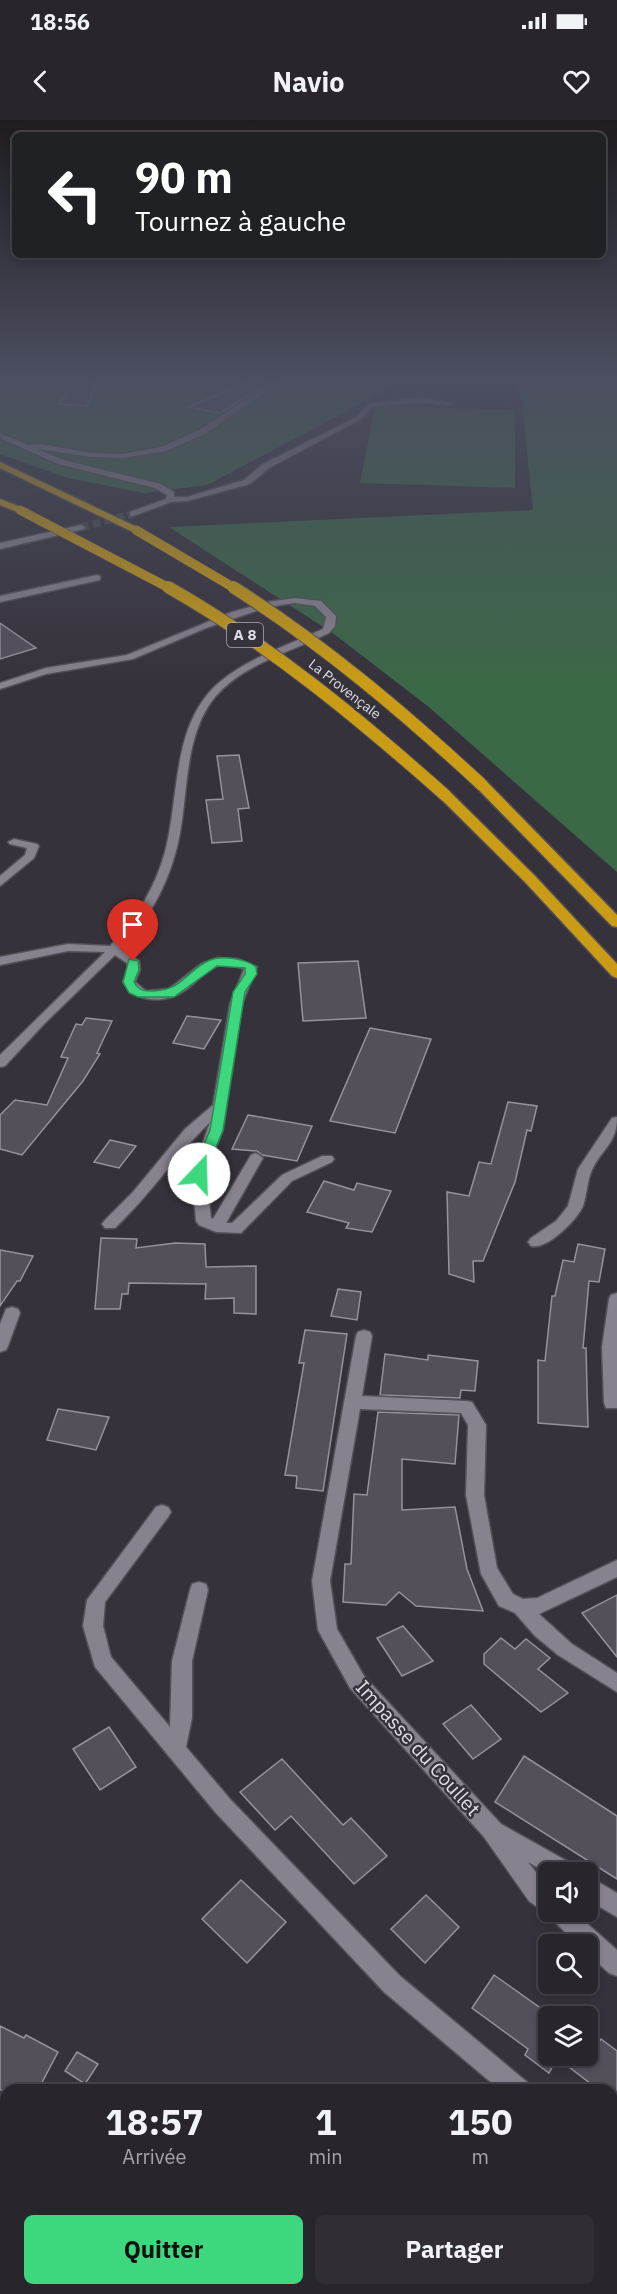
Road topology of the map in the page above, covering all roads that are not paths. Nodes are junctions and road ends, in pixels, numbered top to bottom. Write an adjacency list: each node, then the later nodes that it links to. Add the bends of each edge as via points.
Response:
1 (37, 482): 14 (highway, La Provençale / A 8, bridge, via 136,530 237,589 324,649 380,693 481,784)
2 (144, 482): 4 (street, via 171,494)
3 (245, 482): 4 (street, via 187,500)
4 (170, 500): 6 (street)
5 (0, 502): 17 (highway, La Provençale / A 8, bridge, via 158,581 267,650 356,717 445,795)
6 (133, 514)
7 (81, 527): 8 (street)
8 (0, 546)
9 (97, 578): 10 (street)
10 (0, 598)
11 (0, 686): 15 (street, via 44,671 130,657 278,601 313,602 331,616 326,631 223,683 205,706 184,763 177,825 165,870 153,897)
12 (14, 842): 13 (street, via 33,846 30,856)
13 (0, 882)
14 (617, 923)
15 (113, 951): 16 (street, via 66,946); 18 (street, via 40,1018); 19 (street, via 126,954 133,961 129,982 142,995 174,993 214,963 250,967 251,974 239,992)
16 (0, 961)
17 (617, 973)
18 (0, 1063)
19 (221, 1106): 23 (street, via 202,1119); 24 (street, via 199,1174 204,1221)
20 (617, 1121): 25 (street, via 585,1169 574,1207 561,1224)
21 (256, 1158): 24 (street)
22 (327, 1159): 24 (street, via 287,1178 236,1229)
23 (110, 1224)
24 (216, 1227)
25 (536, 1242)
26 (617, 1299): 30 (street)
27 (12, 1313): 29 (street)
28 (364, 1336): 31 (street, Impasse du Coullet)
29 (0, 1346)
30 (614, 1347): 32 (street)
31 (353, 1402): 36 (street, via 466,1407 477,1425 476,1495 488,1569 506,1600); 39 (street, Impasse du Coullet, via 321,1581 328,1630 357,1682)
32 (612, 1403)
33 (162, 1512): 38 (street, via 96,1600 93,1626 102,1661)
34 (617, 1568): 36 (street, via 539,1606)
35 (199, 1590): 38 (street, via 182,1661 182,1718)
36 (522, 1607): 37 (street, via 556,1644)
37 (617, 1683)
38 (176, 1747): 46 (street, via 223,1806 392,1984)
39 (492, 1830): 40 (street); 41 (street, Impasse du Coullet)
40 (548, 1862)
41 (538, 1894)
42 (598, 1894): 43 (street)
43 (617, 1906)
44 (569, 1922): 45 (street)
45 (617, 1965)
46 (512, 2084)

